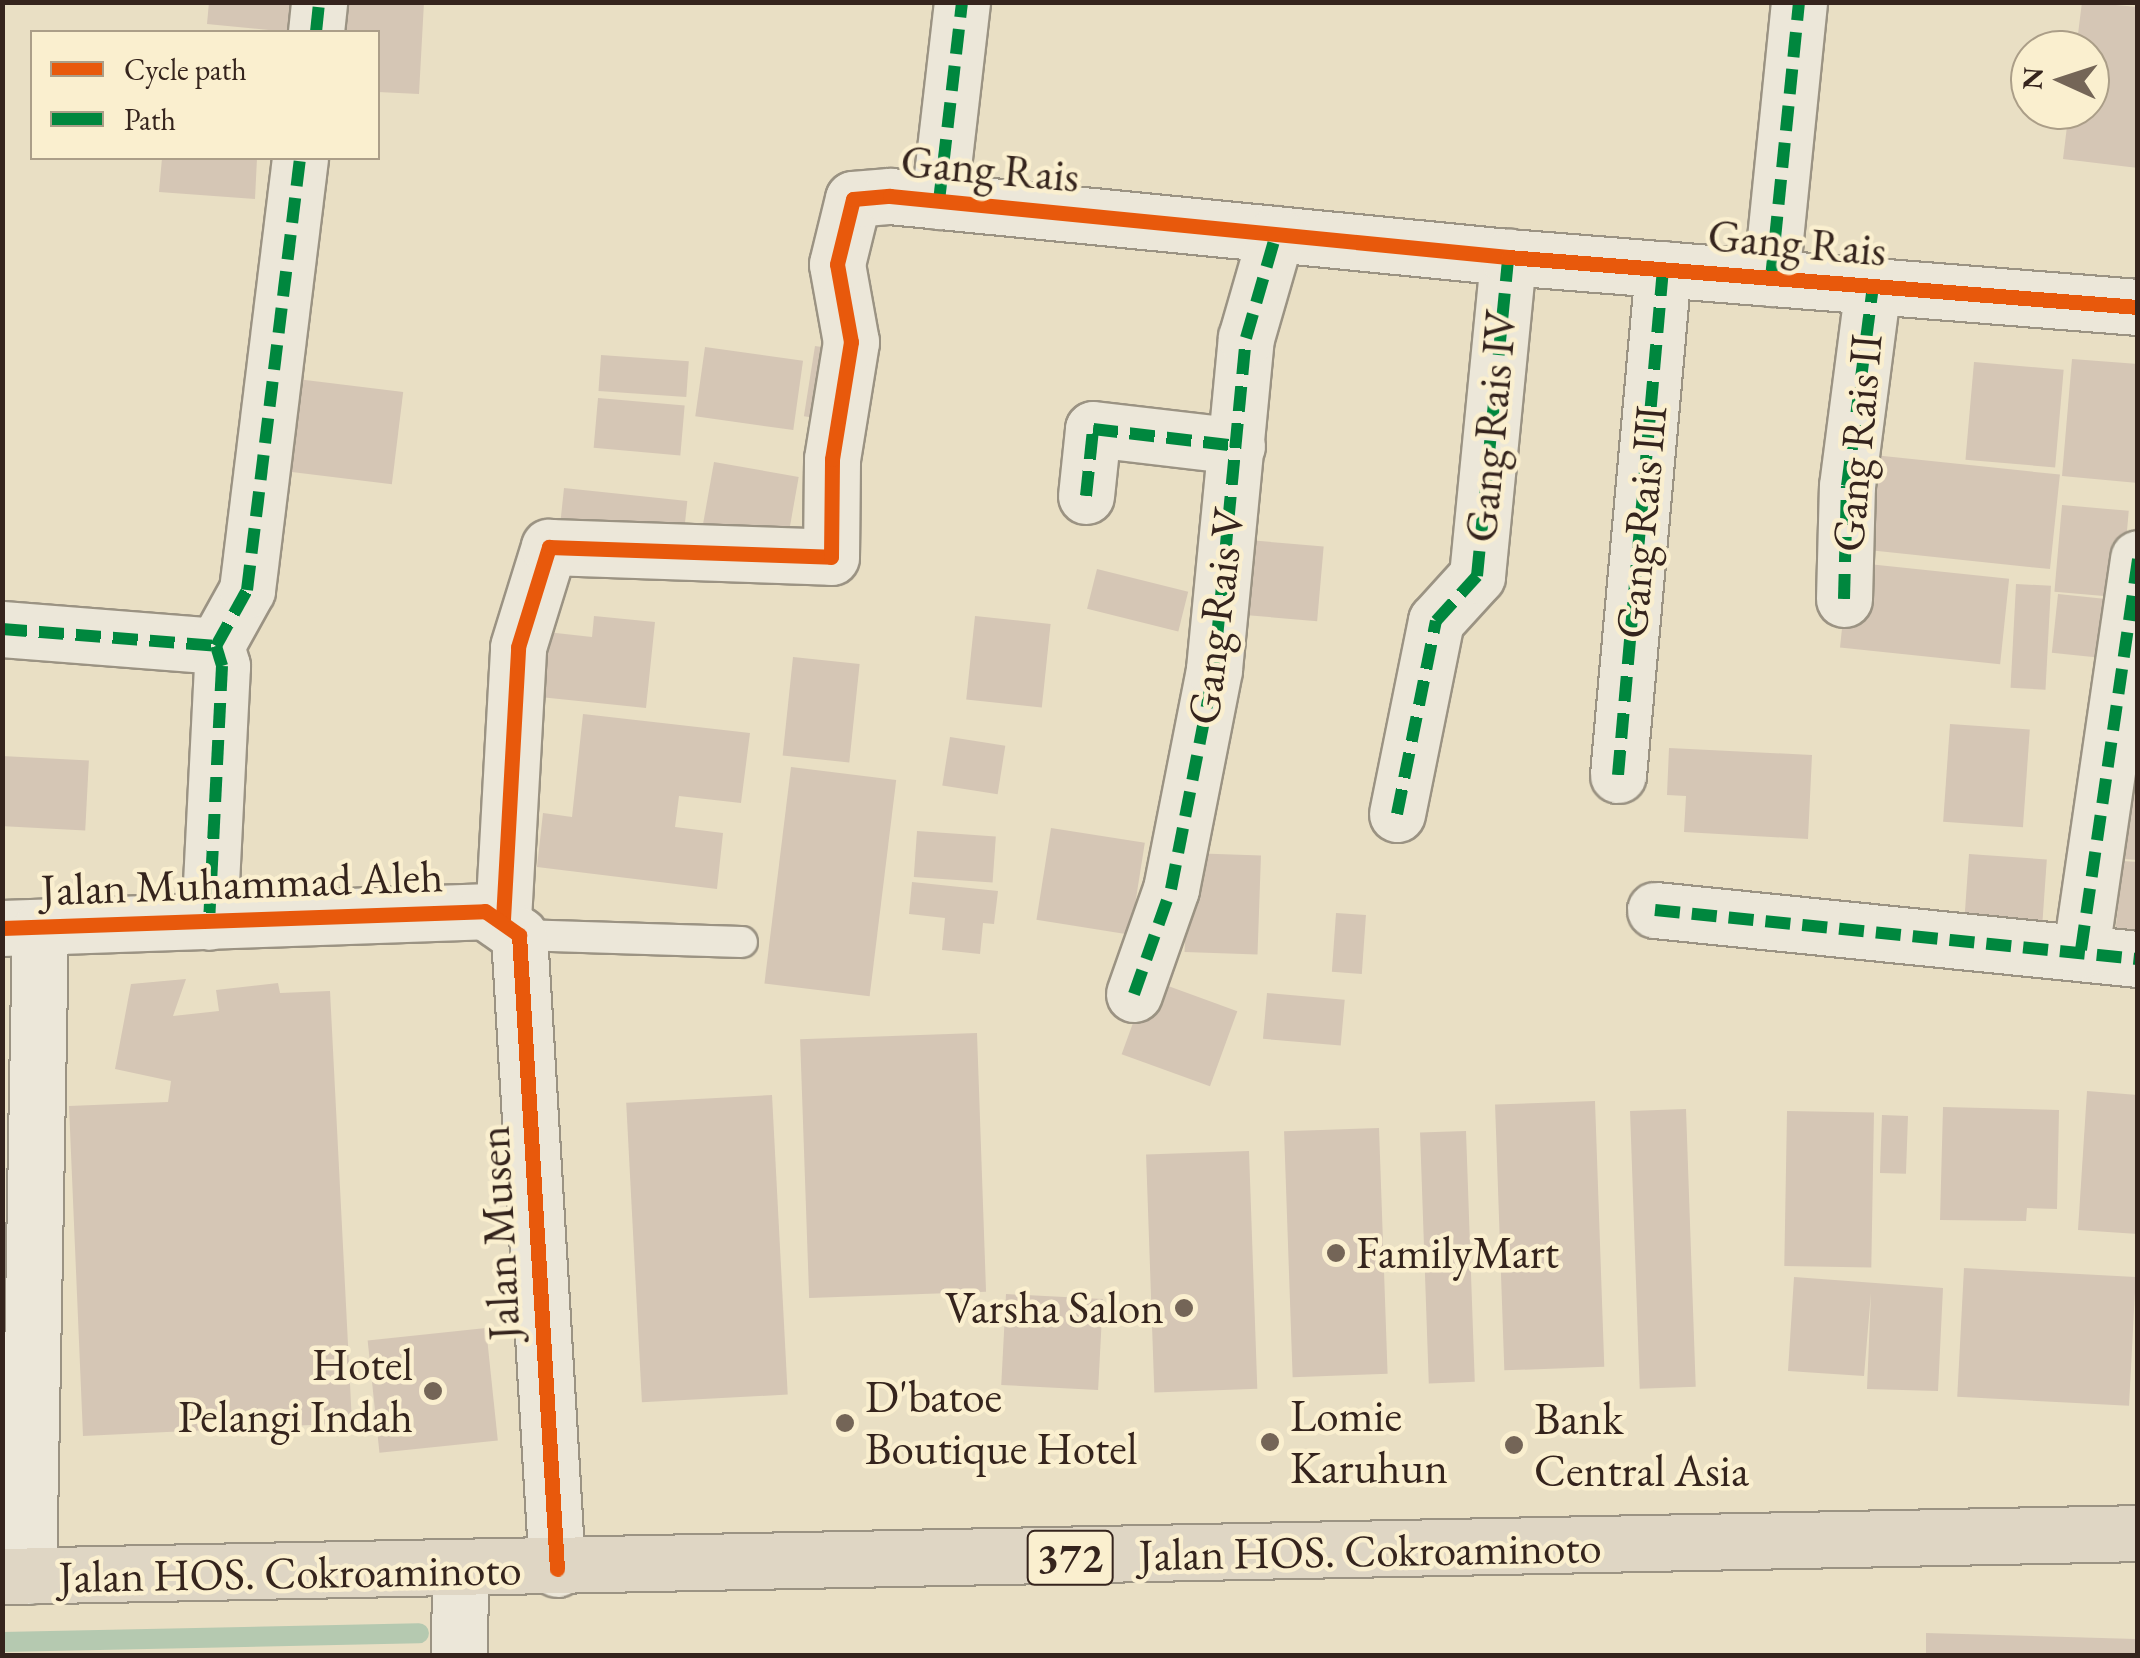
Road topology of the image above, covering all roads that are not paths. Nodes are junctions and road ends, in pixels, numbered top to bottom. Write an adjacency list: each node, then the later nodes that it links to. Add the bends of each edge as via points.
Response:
1 (320, 2): 4 (street)
2 (962, 2): 6 (street)
3 (1799, 2): 10 (street)
4 (316, 30)
5 (300, 160): 18 (street, via 247,590)
6 (939, 200): 7 (street, Gang Rais); 23 (street, Gang Rais, via 853,199 837,264 851,342 832,459 831,557 549,548 518,647)
7 (1276, 234): 8 (street, Gang Rais); 13 (street, Gang Rais V, via 1246,338)
8 (1508, 257): 9 (street, Gang Rais); 20 (street, Gang Rais IV, via 1477,576 1436,621)
9 (1663, 268): 10 (street, Gang Rais); 19 (street, Gang Rais III)
10 (1771, 278): 11 (street, Gang Rais)
11 (1873, 287): 12 (street, Gang Rais); 16 (street, Gang Rais II, via 1847,486)
12 (2138, 308)
13 (1237, 446): 14 (street, via 1093,429); 28 (street, Gang Rais V, via 1214,669 1171,889)
14 (1086, 496)
15 (2138, 558): 26 (street)
16 (1844, 599)
17 (2, 629): 18 (street)
18 (216, 646): 22 (street, via 222,666)
19 (1618, 775)
20 (1397, 814)
21 (1655, 910): 26 (street)
22 (209, 922): 23 (street, Jalan Muhammad Aleh); 24 (street, Jalan Muhammad Aleh)
23 (502, 922): 25 (lane); 30 (street, Jalan Musen)
24 (21, 928): 32 (street)
25 (742, 942)
26 (2081, 950): 27 (street)
27 (2138, 958)
28 (1134, 994)
29 (2138, 1534): 30 (main road, Jalan HOS. Cokroaminoto / 372)
30 (557, 1569): 31 (main road, Jalan HOS. Cokroaminoto / 372)
31 (460, 1572): 32 (main road, Jalan HOS. Cokroaminoto / 372); 33 (street)
32 (15, 1576)
33 (459, 1656)

